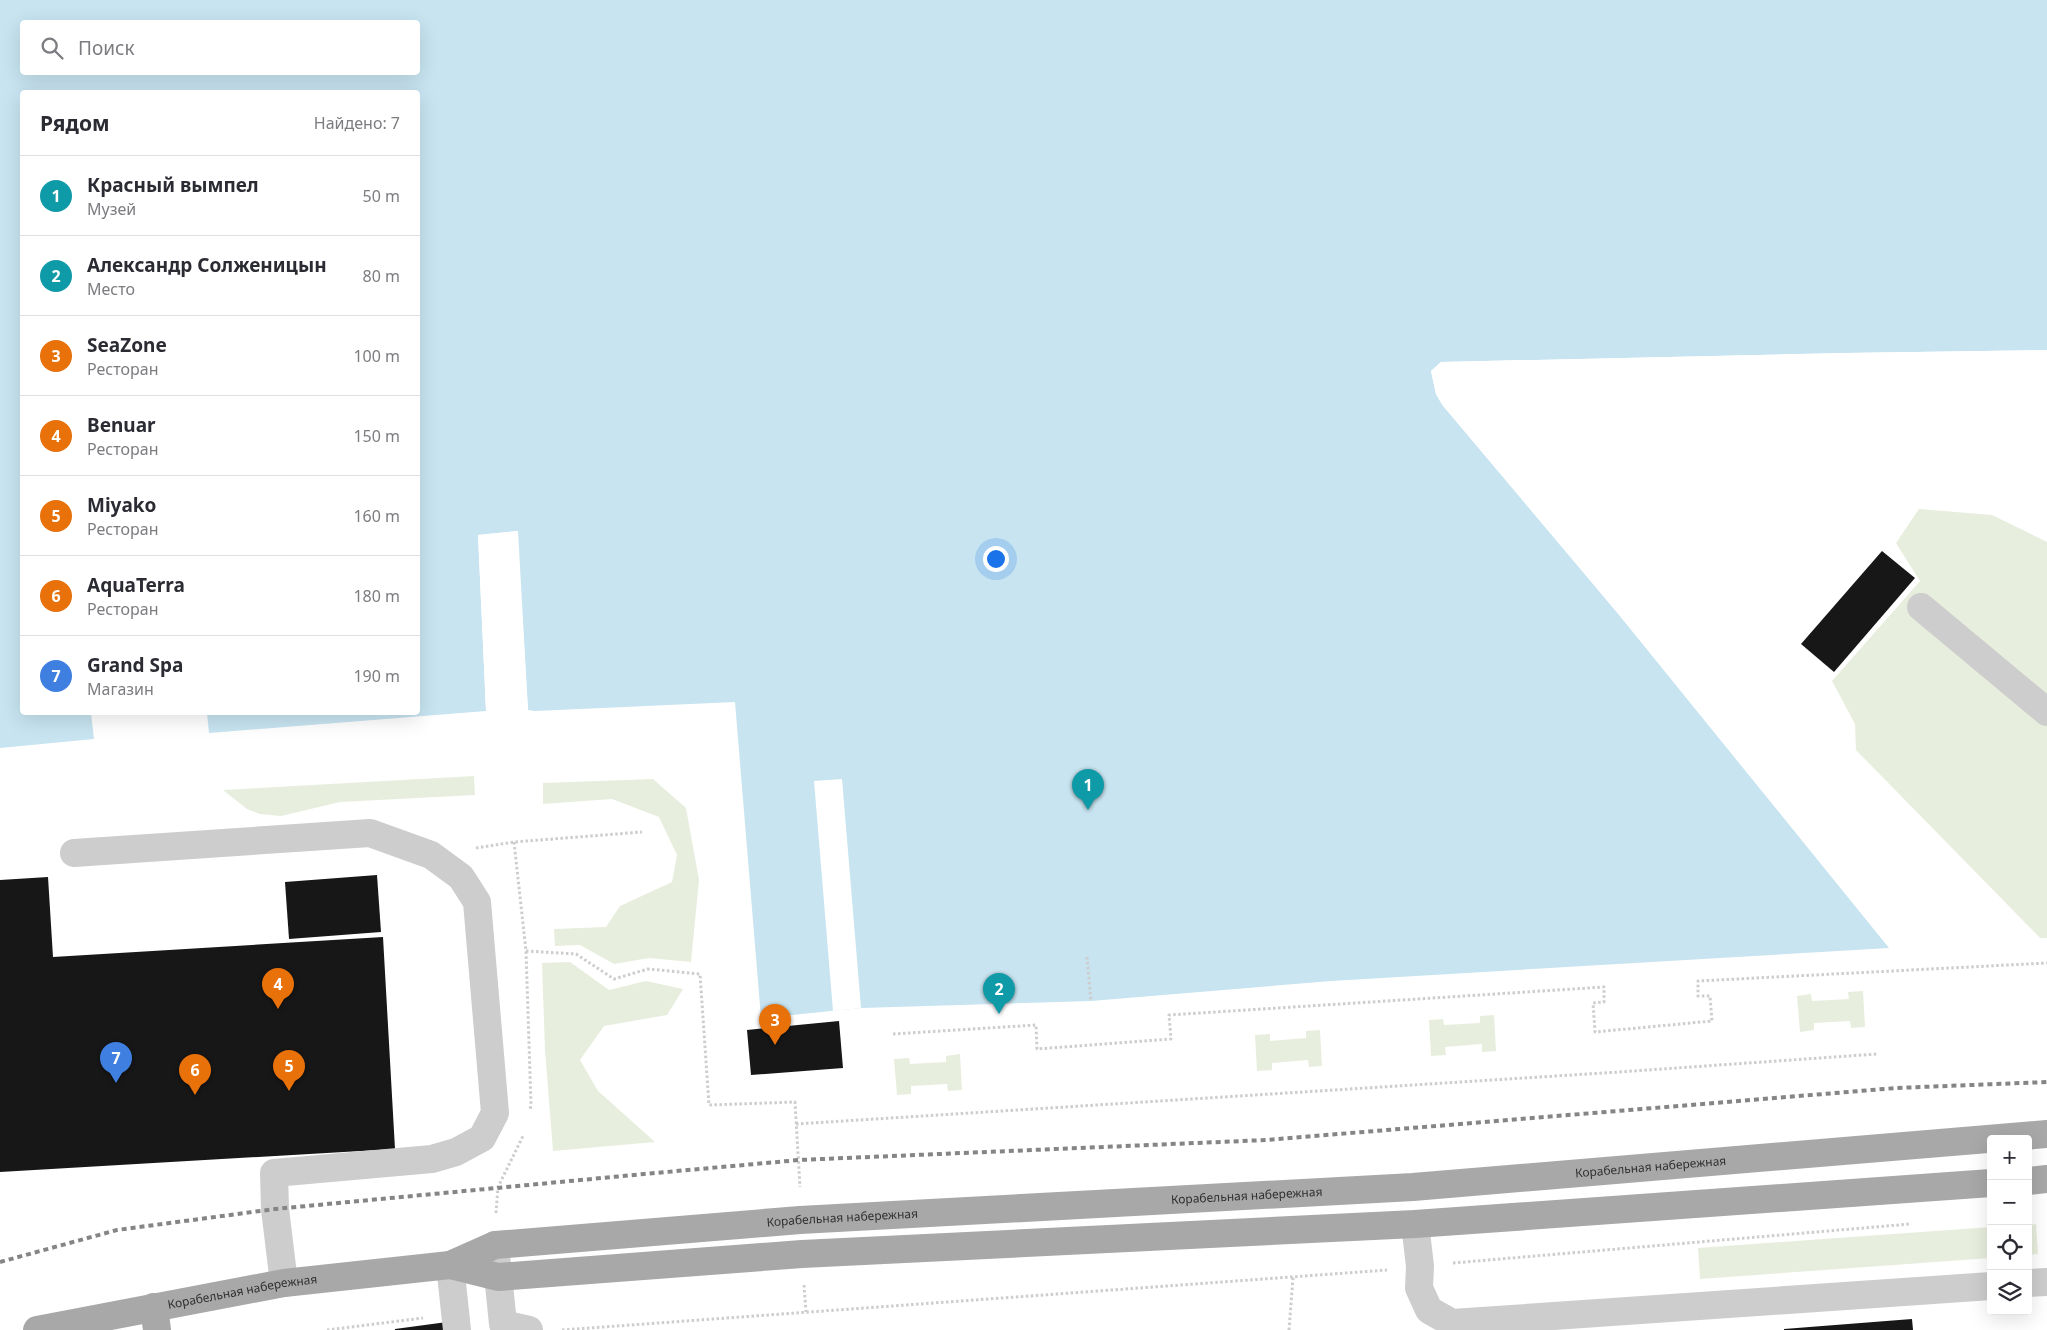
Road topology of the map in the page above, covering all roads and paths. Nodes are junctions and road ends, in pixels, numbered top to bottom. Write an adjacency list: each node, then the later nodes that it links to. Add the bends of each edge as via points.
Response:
1 (1921, 607): 2 (street)
2 (2047, 712)
3 (642, 832): 5 (path, via 514,842)
4 (74, 853): 5 (street, via 370,833)
5 (431, 855): 26 (street, via 461,877 477,902 495,1113 482,1138 456,1152 432,1159 274,1168)
6 (526, 951): 12 (path, via 576,954 614,980 648,970 700,974 709,1104)
7 (1087, 958): 9 (path)
8 (2047, 963): 10 (path, via 1698,981 1698,996 1710,996 1712,1021 1595,1032 1593,1003 1604,1002 1604,987 1169,1016 1171,1039 1037,1049 1036,1025)
9 (1091, 1000)
10 (893, 1034)
11 (1877, 1054): 13 (path)
12 (795, 1102)
13 (796, 1124)
14 (2047, 1134): 20 (main road, Корабельная набережная, via 1413,1186 800,1220)
15 (2047, 1179): 16 (main road)
16 (2032, 1181)
17 (1987, 1183): 18 (main road, Корабельная набережная)
18 (1415, 1224): 22 (street); 23 (main road, Корабельная набережная, via 802,1254)
19 (1913, 1224): 22 (path)
20 (495, 1245): 21 (main road, Корабельная набережная); 23 (street)
21 (450, 1265): 23 (main road, Корабельная набережная); 26 (main road, Корабельная набережная); 30 (street)
22 (1420, 1266): 24 (path); 28 (street, via 1419,1288 1429,1310 1452,1322)
23 (498, 1277): 33 (street, via 504,1324)
24 (1294, 1277): 34 (path); 35 (path)
25 (2047, 1282): 27 (street)
26 (284, 1283): 29 (main road, Корабельная набережная)
27 (2032, 1283)
28 (1987, 1286)
29 (155, 1318): 31 (main road, Корабельная набережная)
30 (456, 1322): 32 (path)
31 (46, 1329)
32 (326, 1330)
33 (529, 1330)
34 (562, 1330)
35 (1289, 1330)

